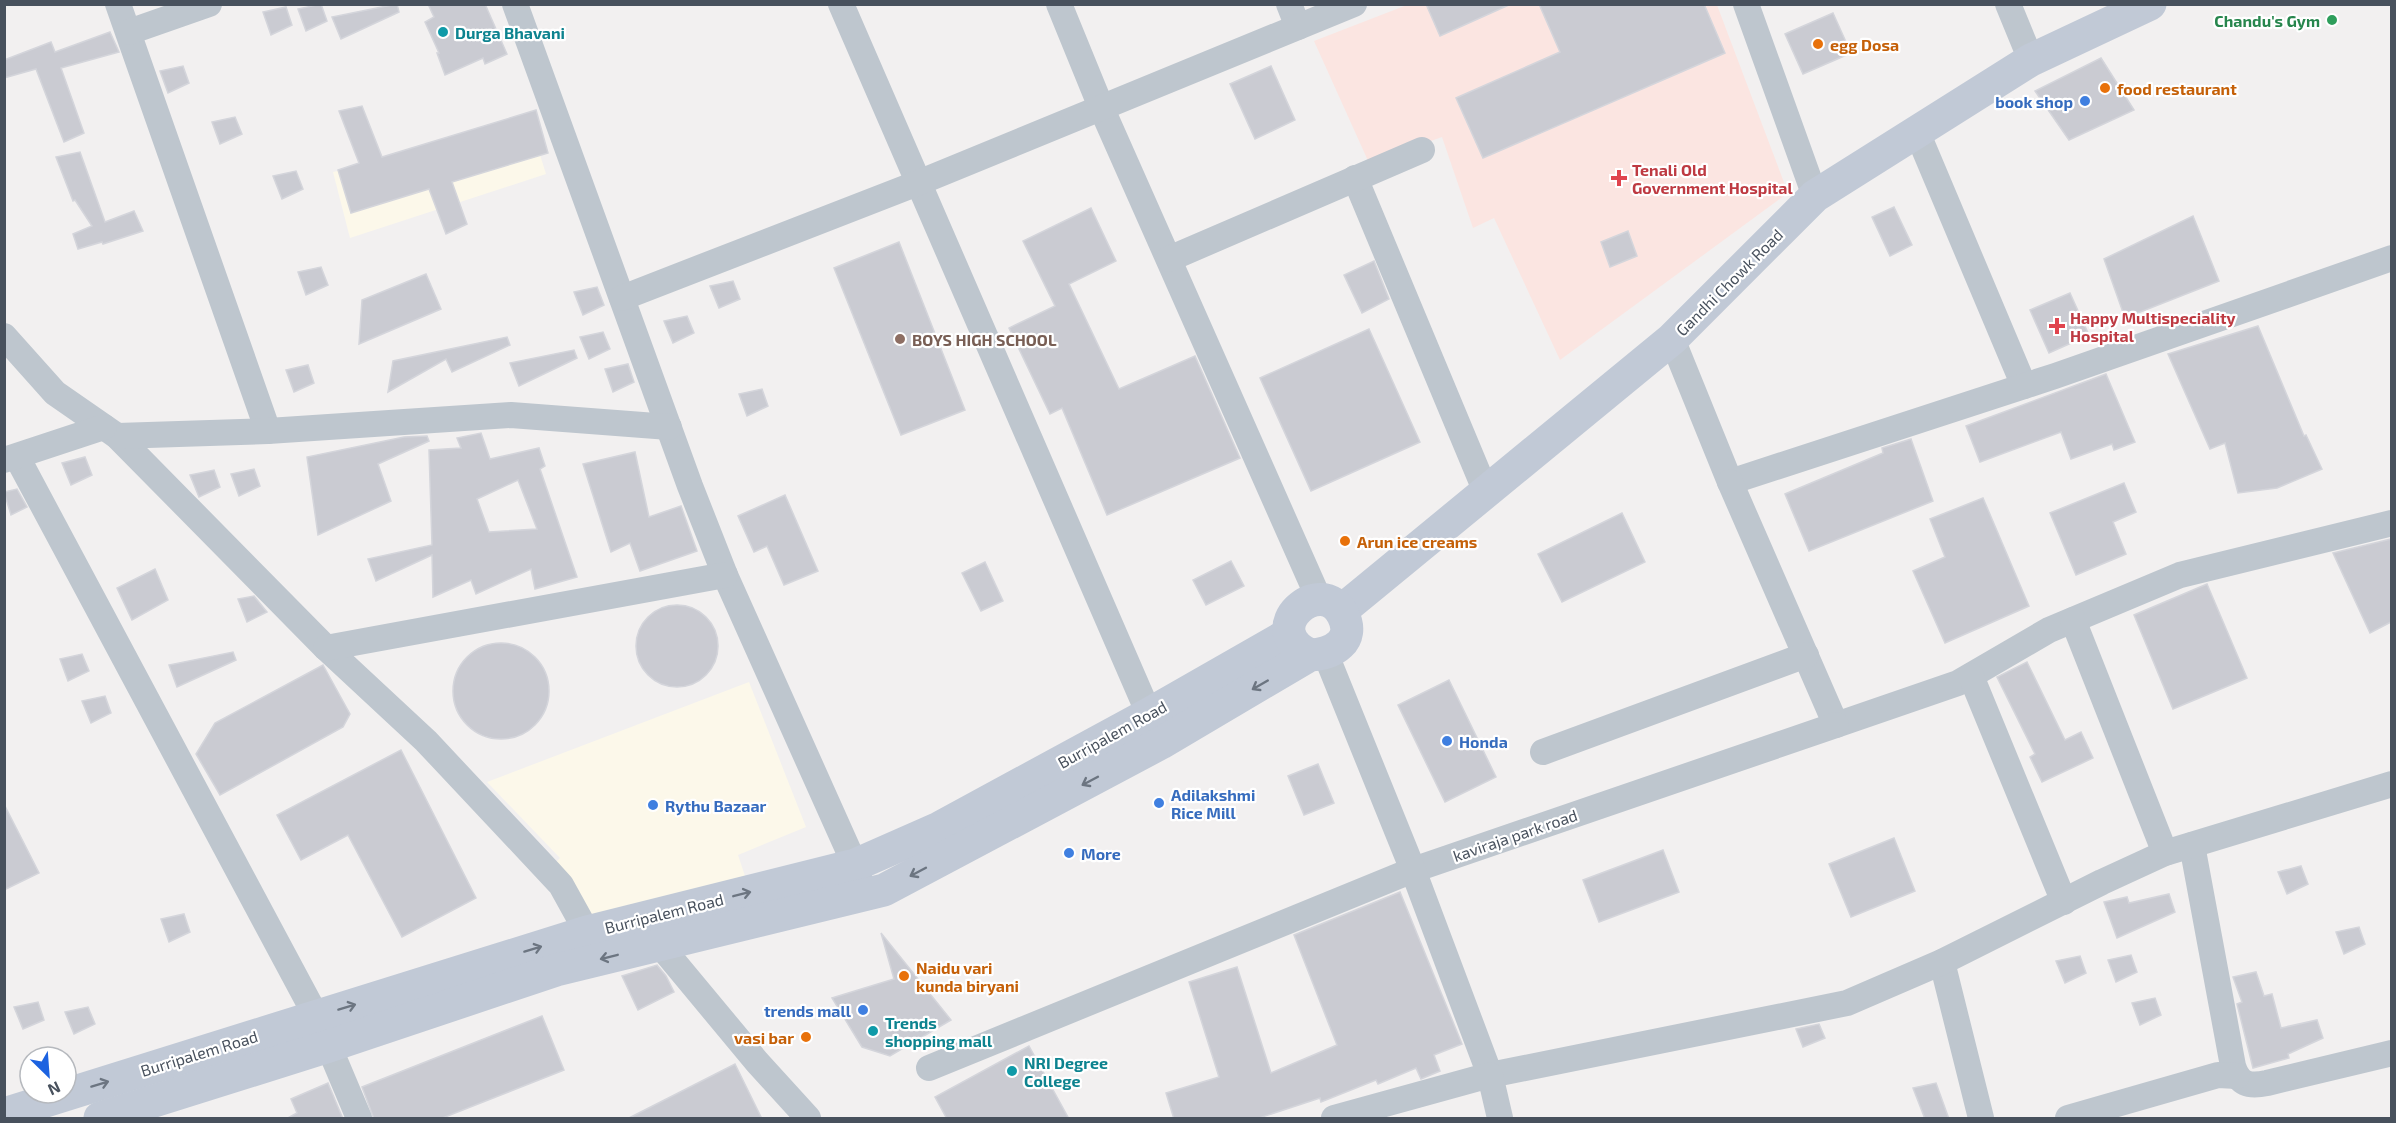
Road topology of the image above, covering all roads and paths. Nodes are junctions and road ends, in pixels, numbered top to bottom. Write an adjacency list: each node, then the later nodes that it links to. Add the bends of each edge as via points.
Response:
1 (118, 4): 11 (street)
2 (209, 4): 11 (street)
3 (515, 4): 21 (street)
4 (841, 4): 17 (street)
5 (1059, 4): 13 (street)
6 (1354, 4): 10 (street)
7 (1746, 4): 18 (street)
8 (2007, 4): 12 (street)
9 (2150, 4): 12 (main road, Gandhi Chowk Road)
10 (1294, 16): 13 (street)
11 (129, 32): 27 (street)
12 (2031, 60): 14 (main road, Gandhi Chowk Road)
13 (1101, 107): 17 (street); 20 (street)
14 (1917, 132): 18 (main road, Gandhi Chowk Road); 24 (street)
15 (1422, 150): 16 (street)
16 (1355, 178): 20 (street); 30 (street)
17 (918, 183): 21 (street); 39 (street)
18 (1815, 196): 23 (main road, Gandhi Chowk Road)
19 (2391, 258): 24 (street)
20 (1168, 260): 33 (street)
21 (622, 298): 25 (street)
22 (4, 336): 26 (street, via 55,393)
23 (1672, 339): 29 (street); 30 (main road, Gandhi Chowk Road)
24 (2024, 386): 29 (street)
25 (669, 427): 27 (street, via 511,415); 32 (street)
26 (111, 431): 27 (street); 28 (street); 35 (street)
27 (268, 431)
28 (11, 459): 52 (street)
29 (1731, 482): 37 (street)
30 (1486, 492): 33 (main road, Gandhi Chowk Road)
31 (2391, 523): 34 (street, kaviraja park road, via 2180,575)
32 (725, 575): 35 (street); 45 (street)
33 (1330, 605): 36 (main road, via 1347,630 1344,639 1338,648); 36 (main road, via 1305,602 1292,615)
34 (2073, 620): 38 (street, kaviraja park road); 44 (street)
35 (326, 648): 49 (street, via 426,741 561,885)
36 (1309, 648): 39 (main road, Burripalem Road); 46 (street); 47 (main road, Burripalem Road, one-way to 47, via 1161,743 894,885)
37 (1806, 655): 40 (street); 41 (street)
38 (1971, 676): 40 (street, kaviraja park road); 48 (street)
39 (1149, 714): 45 (main road, Burripalem Road, via 939,828)
40 (1836, 725): 46 (street, kaviraja park road)
41 (1543, 752)
42 (2391, 784): 43 (street)
43 (2192, 845): 44 (street); 57 (street)
44 (2165, 853): 48 (street)
45 (855, 865): 47 (street); 49 (main road, Burripalem Road, one-way to 45)
46 (1413, 870): 55 (street, kaviraja park road); 56 (street)
47 (864, 896): 50 (main road, Burripalem Road)
48 (2064, 902): 51 (street)
49 (587, 932): 52 (main road, Burripalem Road, one-way to 49)
50 (659, 944): 53 (main road, Burripalem Road, one-way to 53, via 540,975); 61 (street)
51 (1942, 962): 56 (street, via 1847,1003); 64 (street)
52 (316, 1016): 53 (street); 58 (main road, Burripalem Road, one-way to 52)
53 (329, 1046): 59 (main road, Burripalem Road); 60 (street)
54 (2391, 1053): 57 (street, via 2253,1086 2243,1084)
55 (929, 1068)
56 (1490, 1075): 62 (street); 63 (street)
57 (2237, 1076): 65 (street, via 2218,1075)
58 (4, 1114)
59 (106, 1118)
60 (359, 1119)
61 (808, 1119)
62 (1334, 1119)
63 (1500, 1119)
64 (1981, 1119)
65 (2068, 1119)

